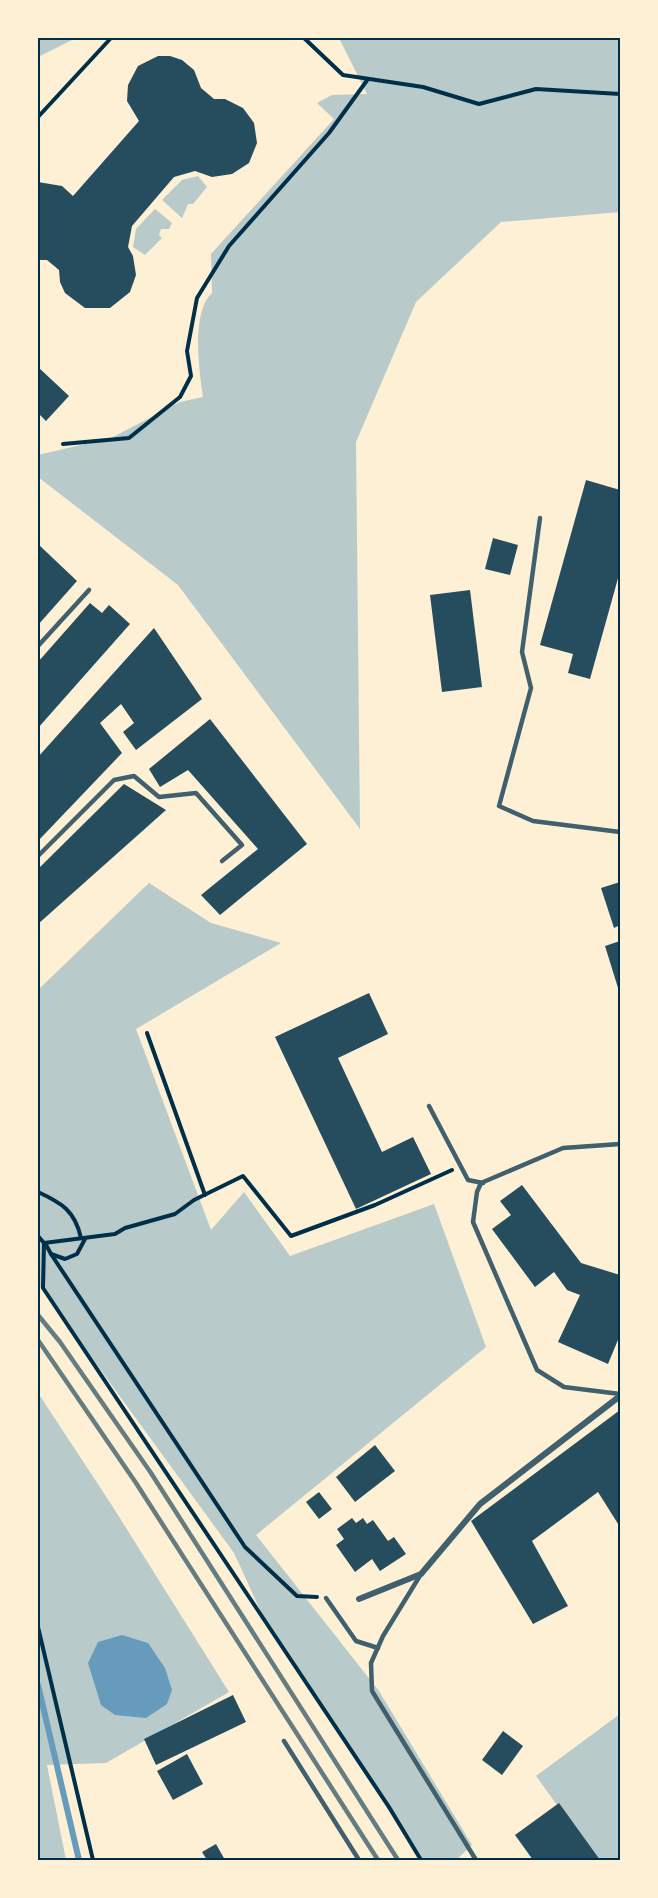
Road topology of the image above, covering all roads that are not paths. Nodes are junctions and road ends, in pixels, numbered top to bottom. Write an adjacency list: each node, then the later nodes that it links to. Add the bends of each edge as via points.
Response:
1 (540, 518): 4 (lane, via 522,652 531,688 499,806 533,821)
2 (89, 590): 3 (lane)
3 (38, 646)
4 (621, 832)
5 (38, 856): 6 (lane, via 114,780 134,776 159,797 196,793 242,845)
6 (222, 861)
7 (429, 1106): 9 (lane, via 468,1180)
8 (621, 1144): 9 (lane, via 563,1148)
9 (483, 1183): 10 (lane, via 477,1192 473,1222 537,1370 564,1387)
10 (621, 1395): 11 (street, via 480,1504)
11 (421, 1574): 13 (street); 14 (lane)
12 (326, 1598): 14 (lane, via 356,1641)
13 (359, 1599)
14 (378, 1648): 17 (lane, via 371,1663 372,1691)
15 (284, 1741): 16 (lane)
16 (359, 1860)
17 (476, 1860)

